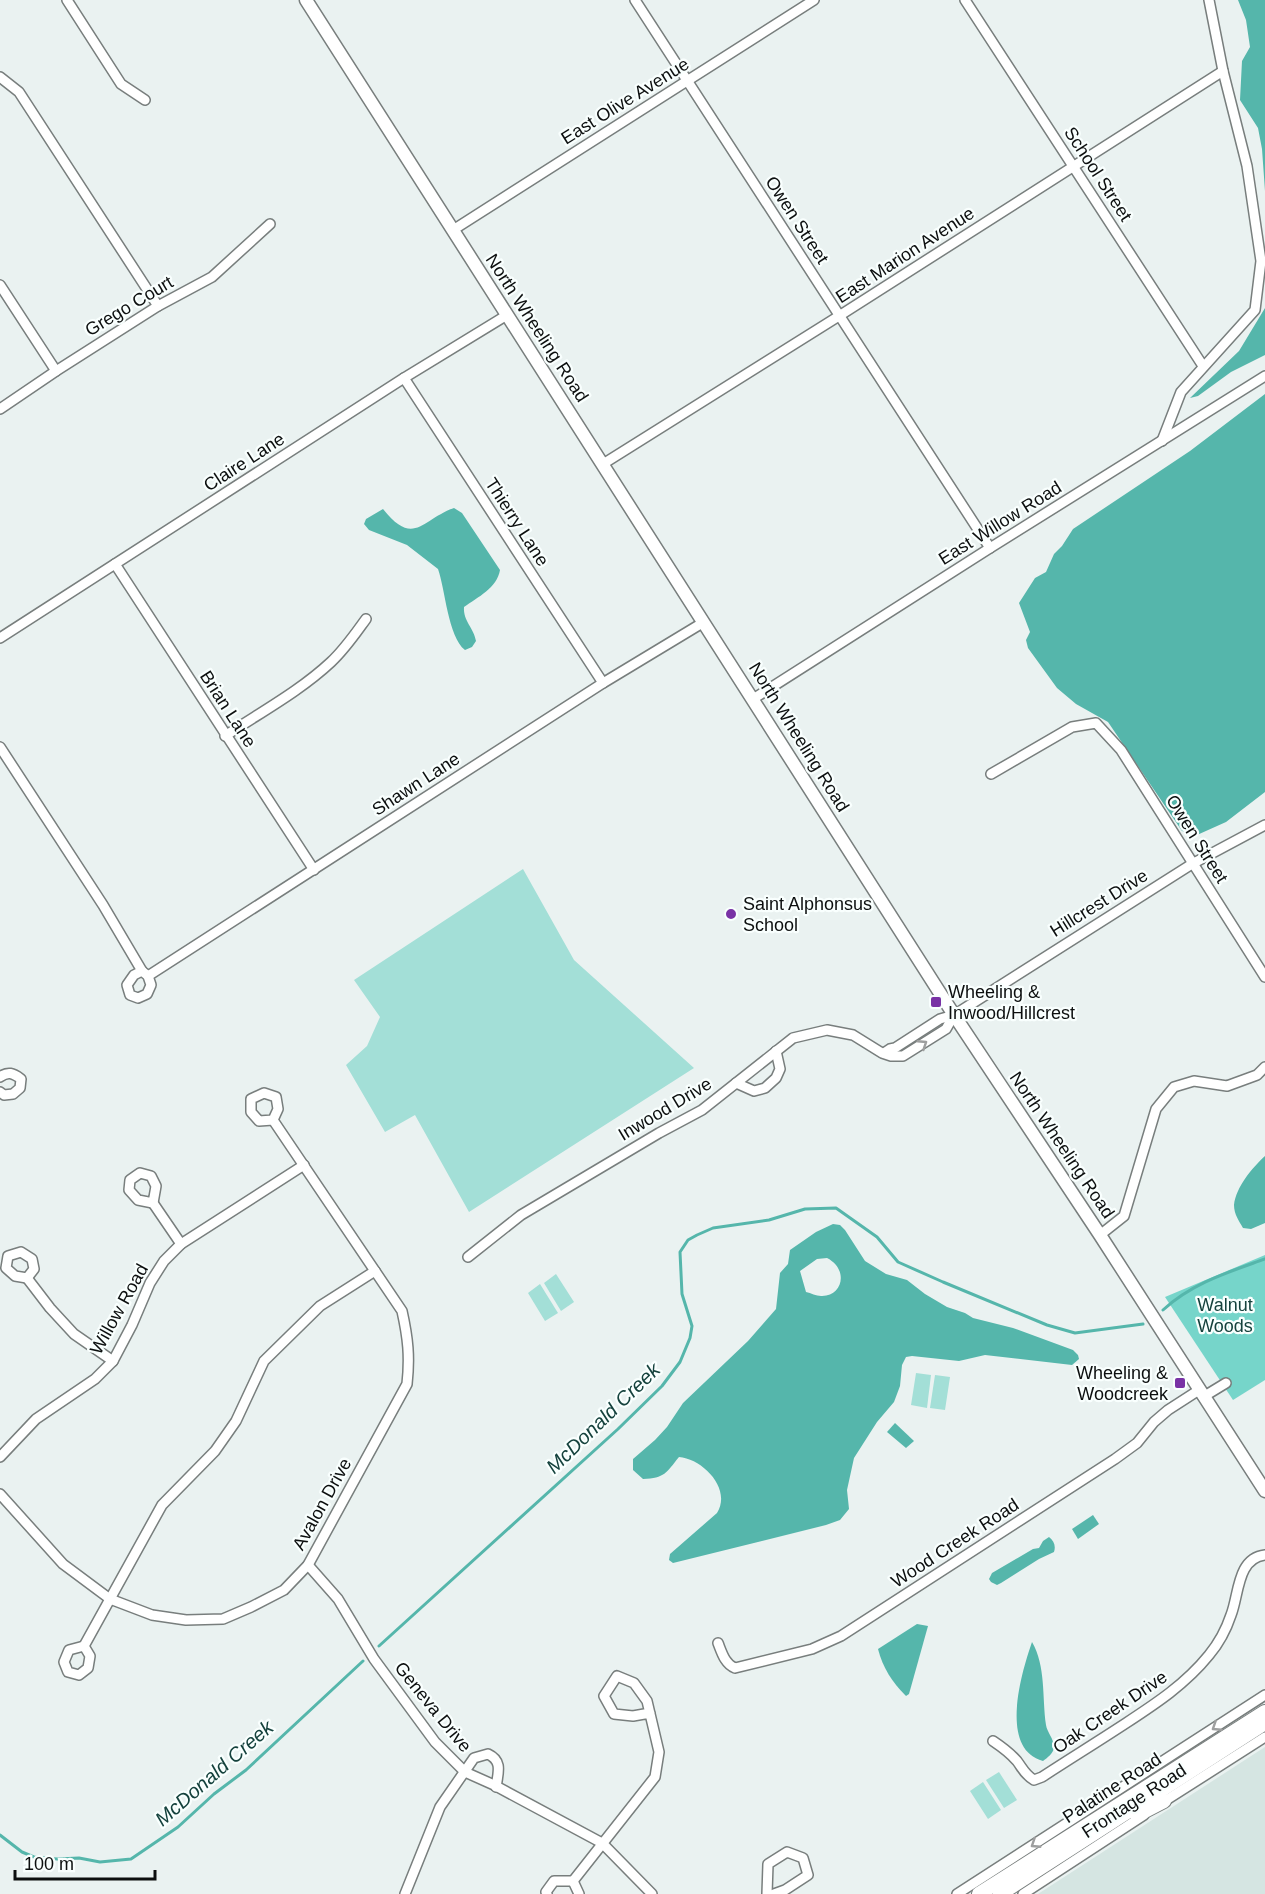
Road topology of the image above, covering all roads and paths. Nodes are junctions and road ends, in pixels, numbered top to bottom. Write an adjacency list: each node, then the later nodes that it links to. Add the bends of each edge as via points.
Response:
1 (67, 0): 10 (street, via 121,84)
2 (306, 0): 13 (main road, North Wheeling Road)
3 (634, 0): 9 (street, Owen Street)
4 (814, 0): 9 (street, East Olive Avenue)
5 (965, 0): 11 (street, School Street)
6 (1209, 0): 7 (street)
7 (1223, 71): 11 (street, East Marion Avenue); 18 (street, via 1247,166 1261,261 1255,310)
8 (0, 76): 15 (street, via 20,92)
9 (687, 81): 13 (street, East Olive Avenue); 17 (street, Owen Street)
10 (145, 100)
11 (1073, 166): 17 (street, East Marion Avenue); 18 (street, School Street)
12 (270, 224): 15 (street, Grego Court, via 212,277)
13 (453, 230): 16 (main road, North Wheeling Road)
14 (0, 285): 19 (street)
15 (158, 306): 19 (street, Grego Court)
16 (507, 315): 21 (street, Claire Lane); 24 (main road, North Wheeling Road)
17 (839, 316): 24 (street, East Marion Avenue); 25 (street, Owen Street)
18 (1203, 366): 23 (street, via 1181,392)
19 (56, 370): 22 (street, Grego Court)
20 (1265, 376): 23 (street, East Willow Road)
21 (404, 378): 26 (street, Claire Lane); 30 (street, Thierry Lane)
22 (0, 409)
23 (1162, 441): 25 (street, East Willow Road)
24 (603, 464): 28 (main road, North Wheeling Road)
25 (990, 548): 31 (street, East Willow Road)
26 (115, 564): 29 (street, Claire Lane); 32 (street, Brian Lane)
27 (366, 619): 32 (street, via 338,655 308,682)
28 (704, 622): 30 (street, Shawn Lane); 31 (main road, North Wheeling Road)
29 (0, 638)
30 (603, 683): 37 (street, Shawn Lane)
31 (753, 699): 39 (main road, North Wheeling Road)
32 (225, 736): 37 (street, Brian Lane)
33 (0, 747): 37 (street, Shawn Lane, via 145,973)
34 (991, 774): 36 (street, Owen Street, via 1072,727 1096,723 1120,750)
35 (1265, 825): 36 (street, Hillcrest Drive)
36 (1192, 864): 38 (street, Owen Street); 39 (street, Hillcrest Drive)
37 (314, 870)
38 (1265, 977)
39 (954, 1015): 40 (street, Inwood Drive, via 946,1029 903,1056 882,1053 854,1035 827,1030 793,1038); 48 (main road, North Wheeling Road)
40 (776, 1051): 43 (street, Inwood Drive); 43 (street, via 780,1069 765,1088 754,1091)
41 (1265, 1067): 48 (street, via 1257,1075 1227,1086 1194,1081 1174,1087 1156,1109 1124,1216)
42 (0, 1077): 44 (street, via 6,1073 21,1079 20,1088 13,1094)
43 (736, 1083): 50 (street, Inwood Drive, via 702,1110 521,1215)
44 (0, 1092)
45 (273, 1120): 46 (street, Avalon Drive)
46 (304, 1165): 49 (street, Willow Road); 51 (street, Avalon Drive)
47 (153, 1203): 49 (street)
48 (1100, 1235): 55 (main road, North Wheeling Road)
49 (181, 1244): 53 (street, Willow Road, via 150,1283)
50 (468, 1257)
51 (375, 1270): 60 (street, Avalon Drive, via 402,1311 410,1359 407,1384); 61 (street, via 320,1306 264,1361 236,1420 215,1451 162,1504)
52 (27, 1278): 53 (street, via 74,1334)
53 (113, 1361): 56 (street, Willow Road, via 95,1379 36,1419)
54 (1226, 1383): 55 (street)
55 (1201, 1393): 57 (main road, North Wheeling Road); 62 (street, Wood Creek Road, via 1168,1410 1137,1443 1115,1459 827,1643 735,1668 729,1666)
56 (0, 1457)
57 (1265, 1491)
58 (0, 1494): 61 (street, Avalon Drive, via 63,1564)
59 (1264, 1553): 69 (street, Oak Creek Drive, via 1250,1561 1241,1576 1224,1634 1190,1677 1163,1699 1034,1780)
60 (308, 1565): 61 (street, Avalon Drive, via 284,1590 223,1619 186,1620 152,1615); 70 (street, Geneva Drive, via 338,1599 375,1659 435,1742)
61 (110, 1599): 63 (street)
62 (718, 1643)
63 (84, 1646)
64 (1265, 1695): 82 (street, Frontage Road, one-way to 82)
65 (1265, 1712): 83 (highway, Palatine Road)
66 (650, 1713): 66 (street, via 634,1683 617,1676 604,1696 614,1714); 73 (street, via 659,1752 655,1777)
67 (1265, 1723): 74 (highway, Palatine Road)
68 (1265, 1737): 72 (street, Frontage Road)
69 (993, 1741)
70 (465, 1772): 71 (street, Geneva Drive); 71 (street, via 474,1758 493,1756 500,1766); 76 (street, via 440,1807)
71 (496, 1787): 73 (street, Geneva Drive)
72 (1164, 1801): 74 (highway); 85 (street, Frontage Road)
73 (602, 1843): 75 (street); 79 (street, Geneva Drive)
74 (1064, 1853): 84 (highway, Palatine Road)
75 (573, 1881): 77 (street, via 554,1881); 78 (street)
76 (405, 1894)
77 (547, 1894)
78 (579, 1894)
79 (652, 1894)
80 (767, 1894): 81 (street, via 768,1864 788,1852 803,1858 808,1875)
81 (774, 1894)
82 (957, 1894)
83 (979, 1894)
84 (1000, 1894)
85 (1025, 1894)

